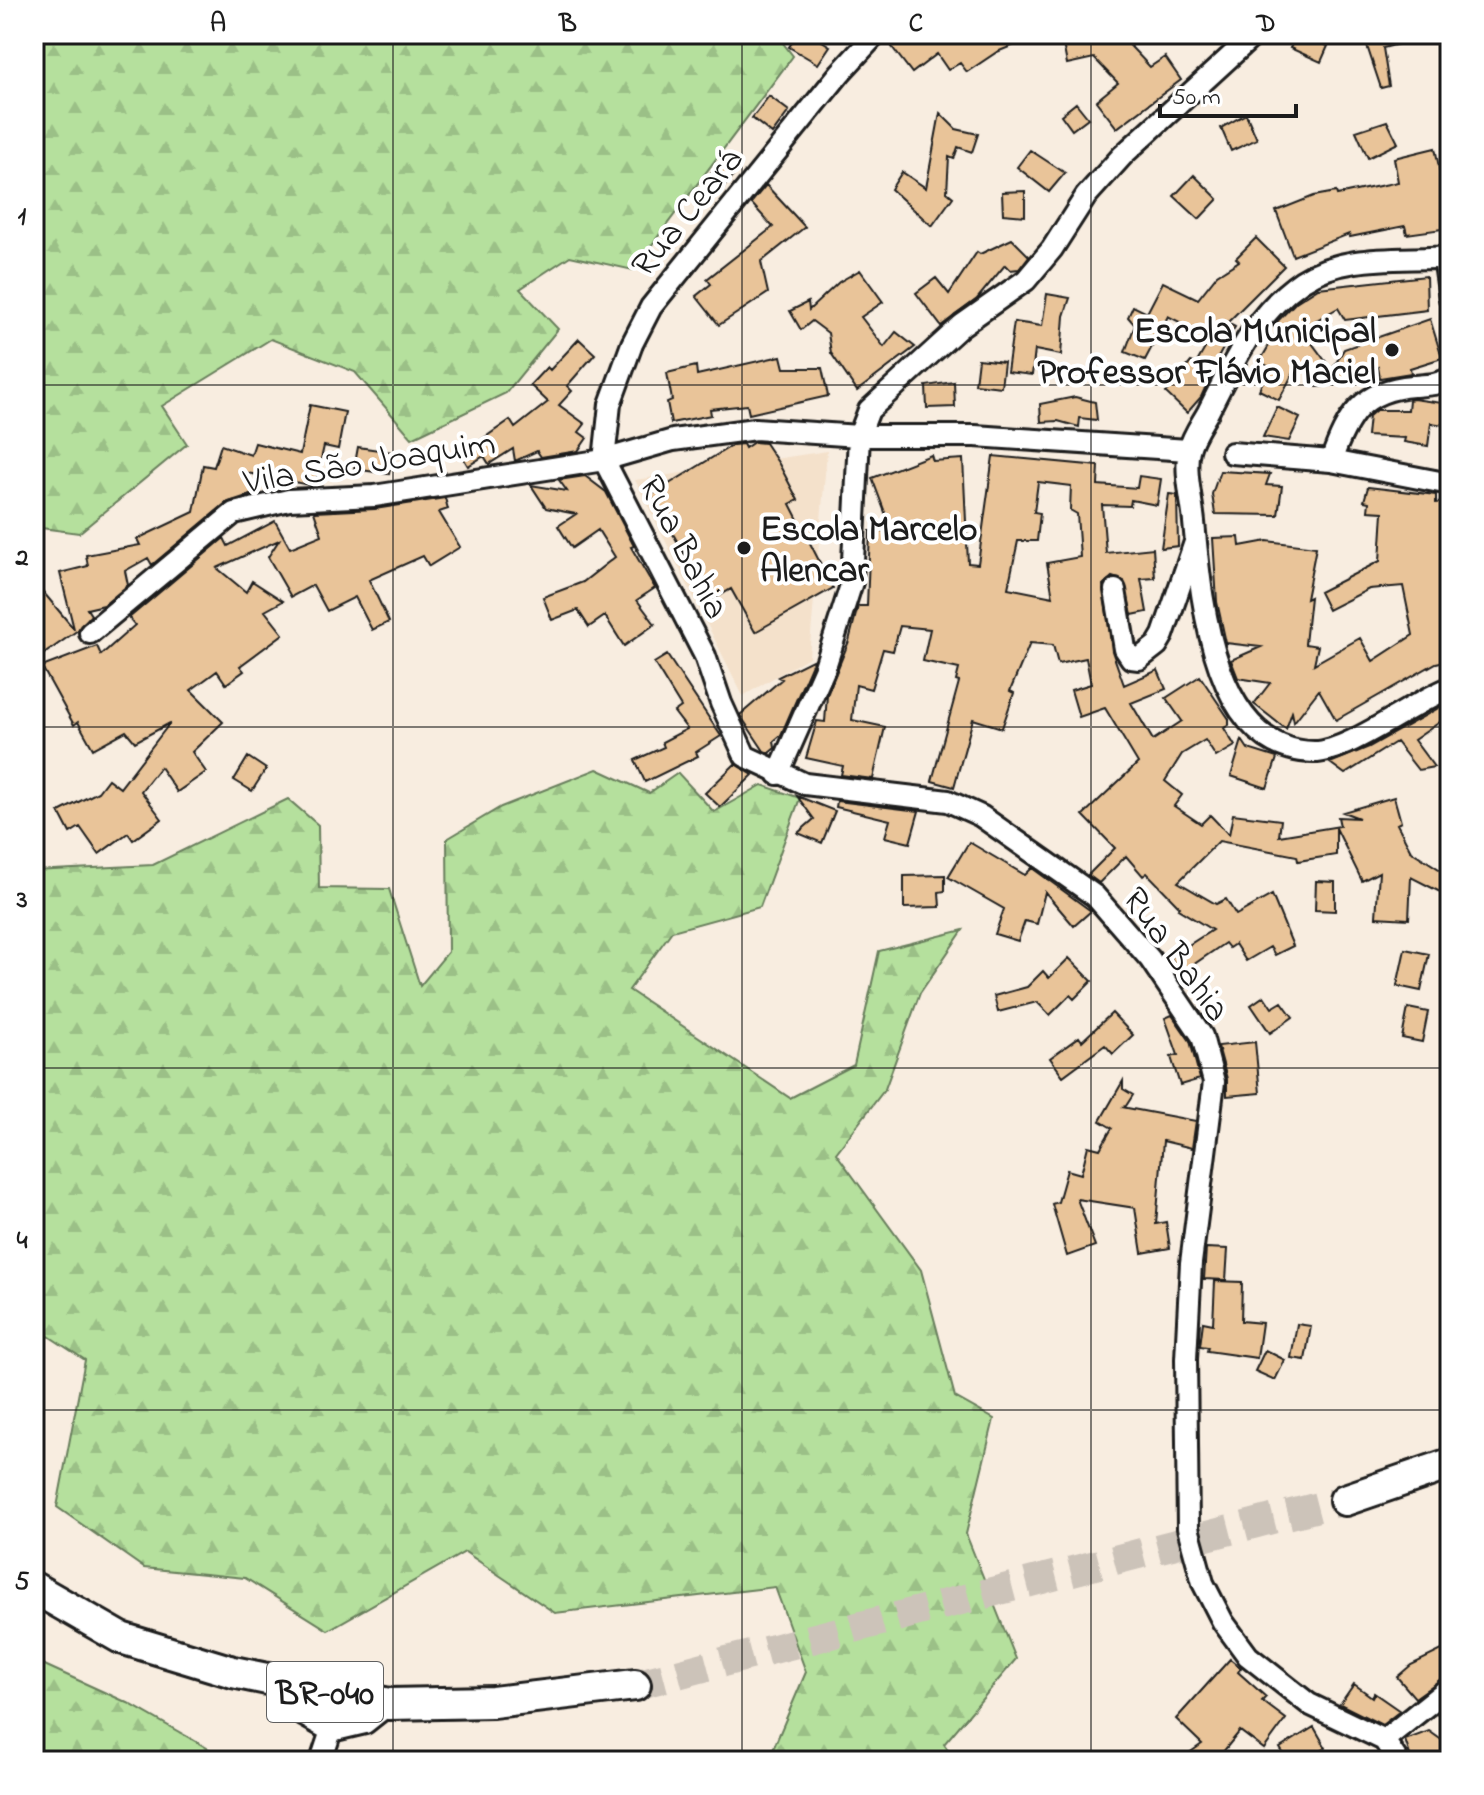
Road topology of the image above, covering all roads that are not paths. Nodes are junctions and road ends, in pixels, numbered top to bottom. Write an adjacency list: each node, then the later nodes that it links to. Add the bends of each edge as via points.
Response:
1 (876, 34): 9 (street, Rua Ceará, via 651,307 610,404)
2 (1255, 34): 6 (street, via 1123,155 1086,196 1026,280 962,325 869,410)
3 (1447, 257): 4 (street); 7 (street, via 1356,261 1304,280 1267,310 1244,342)
4 (1450, 298)
5 (1450, 378): 10 (street, via 1389,388 1370,398 1354,411)
6 (859, 436): 7 (street, Vila São Joaquim, via 975,436); 9 (street, Vila São Joaquim, via 755,429 673,440); 16 (street, via 852,582 824,670)
7 (1188, 450): 12 (street)
8 (1232, 453): 10 (street)
9 (604, 460): 14 (street, Vila São Joaquim, via 374,496 289,500 234,513); 16 (street, Rua Bahia, via 705,656 745,756)
10 (1331, 461): 11 (street)
11 (1450, 484)
12 (1196, 538): 13 (street, via 1163,635 1139,659 1125,649); 15 (street, via 1214,652 1228,692 1253,729 1282,746 1316,752)
13 (1115, 590)
14 (90, 633)
15 (1450, 688)
16 (778, 774): 25 (street, Rua Bahia, via 805,784 948,801 981,816 1095,896 1150,959 1202,1036 1214,1082 1188,1327 1188,1528 1203,1583 1248,1656 1309,1704)
17 (1450, 1464): 18 (highway)
18 (1345, 1500)
19 (34, 1588): 20 (highway, BR-040, via 121,1638)
20 (277, 1683): 23 (highway, BR-040); 24 (street, via 296,1711)
21 (635, 1685): 23 (highway, BR-040, via 493,1702)
22 (1450, 1687): 25 (street)
23 (389, 1704): 24 (street, via 365,1723)
24 (331, 1731): 26 (street)
25 (1384, 1740): 27 (street)
26 (321, 1761)
27 (1398, 1761)

